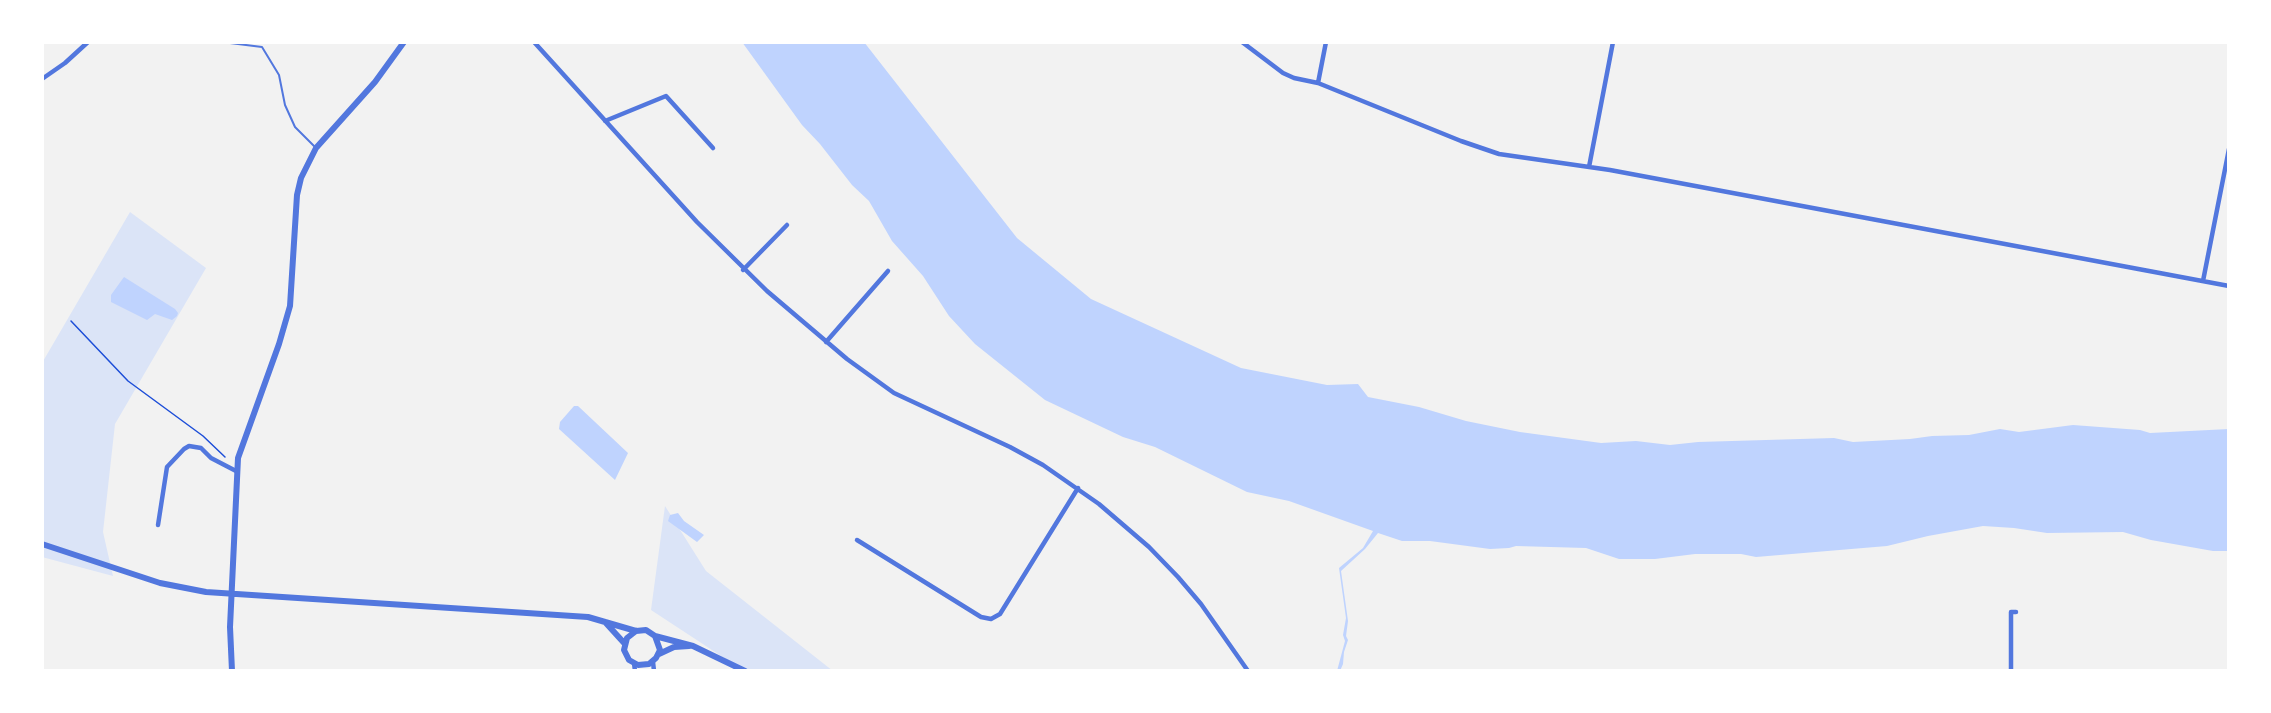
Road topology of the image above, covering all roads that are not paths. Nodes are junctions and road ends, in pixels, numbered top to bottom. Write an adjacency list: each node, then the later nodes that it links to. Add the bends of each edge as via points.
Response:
1 (88, 42): 8 (street)
2 (222, 42): 11 (lane, via 262,47 279,75 285,105 295,127)
3 (404, 42): 11 (street, via 375,82)
4 (534, 42): 10 (street)
5 (1242, 42): 9 (street, via 1283,73)
6 (1326, 42): 9 (street)
7 (1613, 42): 14 (street)
8 (42, 79)
9 (1318, 83): 14 (street, via 1499,154)
10 (605, 121): 12 (street, via 666,96); 16 (street)
11 (316, 148): 21 (street, via 297,195 290,306 241,445)
12 (713, 148)
13 (2229, 149): 18 (street)
14 (1589, 167): 18 (street)
15 (787, 225): 16 (street)
16 (743, 270): 20 (street)
17 (888, 271): 20 (street)
18 (2204, 281): 19 (street)
19 (2229, 286)
20 (826, 342): 22 (street, via 894,393 1010,447)
21 (236, 471): 23 (street, via 201,448 184,449 167,467); 26 (street)
22 (1078, 489): 24 (street, via 1000,614 991,619 981,617); 39 (street, via 1124,525 1178,577)
23 (158, 525)
24 (857, 540)
25 (42, 544): 26 (street, via 160,583)
26 (231, 595): 28 (street, via 579,616); 36 (street)
27 (2016, 612): 40 (street, via 2011,612)
28 (604, 622): 29 (street); 31 (street)
29 (636, 631): 30 (street, via 646,630); 31 (street)
30 (655, 636): 32 (street); 33 (street, via 660,645)
31 (625, 644): 35 (street, via 626,655)
32 (693, 646): 33 (street, via 675,647); 38 (street)
33 (658, 654): 34 (street)
34 (653, 662): 35 (street); 37 (street)
35 (634, 667)
36 (232, 671)
37 (654, 671)
38 (745, 671)
39 (1248, 671)
40 (2011, 671)

